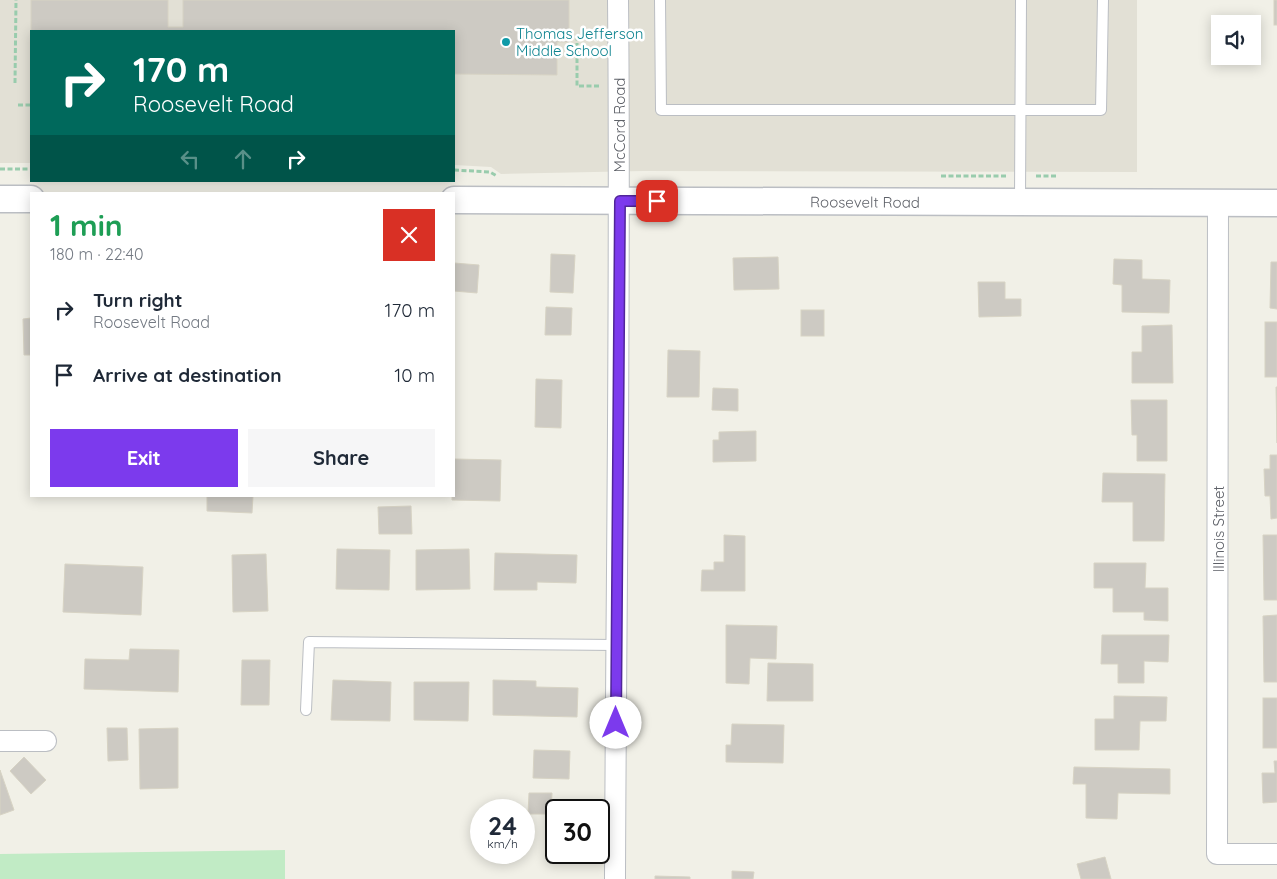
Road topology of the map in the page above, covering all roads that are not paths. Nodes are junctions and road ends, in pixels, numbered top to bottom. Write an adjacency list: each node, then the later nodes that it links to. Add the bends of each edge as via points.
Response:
1 (618, 0): 9 (street, McCord Road)
2 (660, 0): 5 (lane, via 661,110)
3 (1021, 0): 5 (lane)
4 (1102, 0): 5 (lane, via 1101,110)
5 (1020, 109): 10 (lane)
6 (0, 199): 7 (street)
7 (30, 199)
8 (455, 200): 9 (street, Roosevelt Road)
9 (620, 201): 10 (street, Roosevelt Road); 13 (street, McCord Road)
10 (1020, 202): 11 (street, Roosevelt Road)
11 (1218, 203): 12 (street, Roosevelt Road); 17 (street, Illinois Street, via 1217,854)
12 (1277, 203)
13 (616, 645): 14 (lane, via 309,642); 18 (street, McCord Road)
14 (306, 710)
15 (0, 741): 16 (street)
16 (46, 741)
17 (1277, 854)
18 (615, 879)

